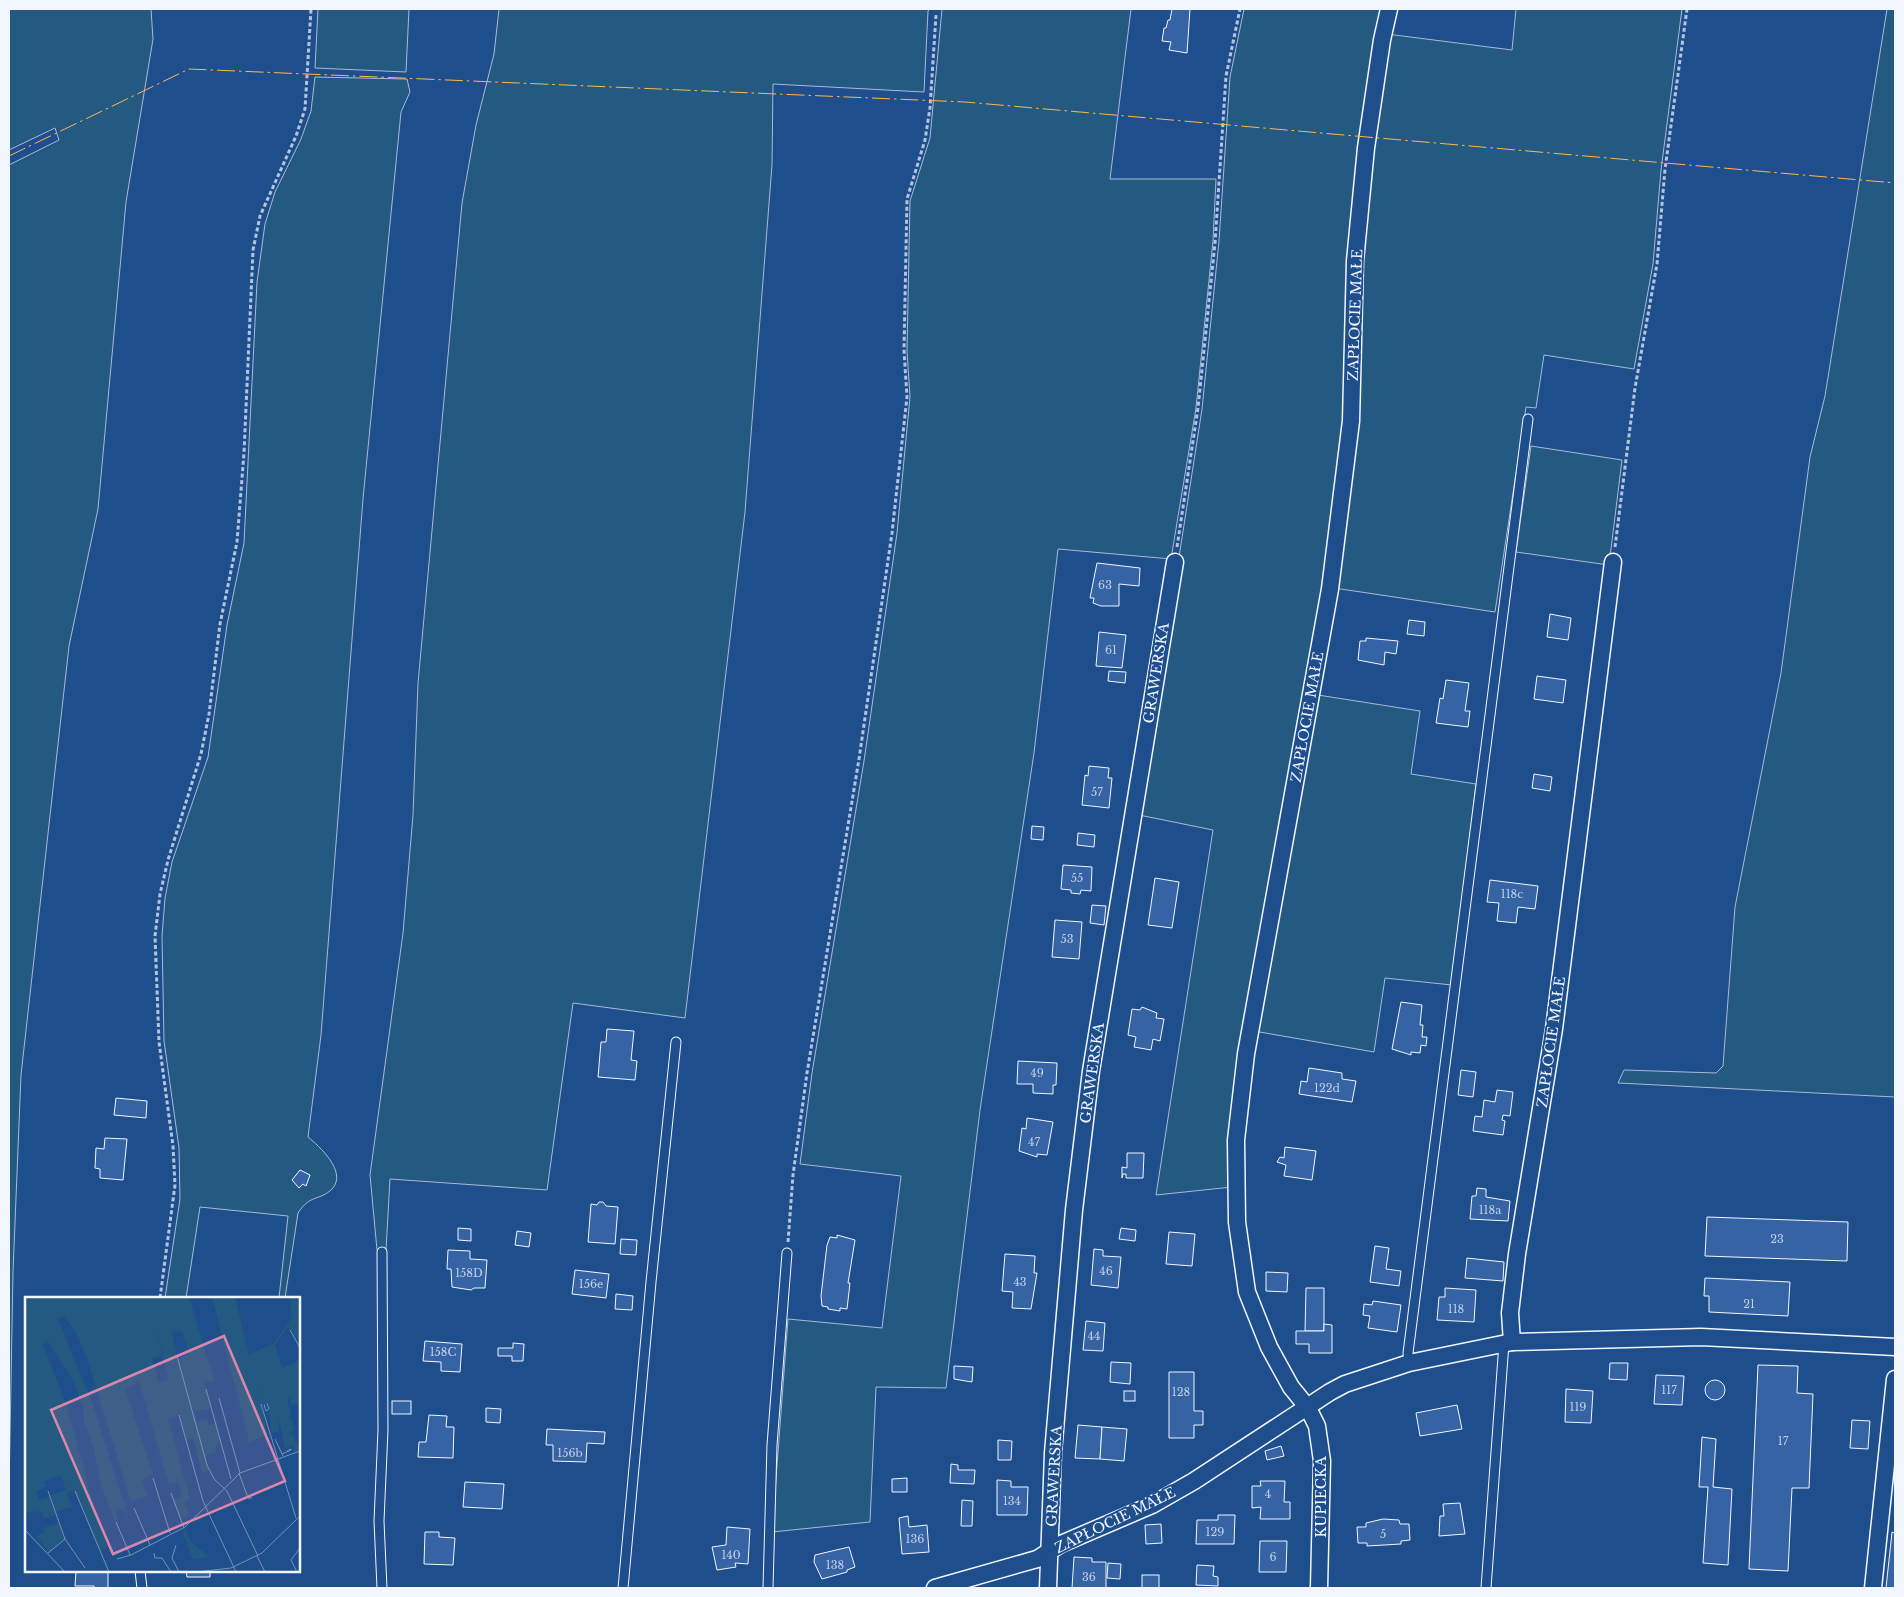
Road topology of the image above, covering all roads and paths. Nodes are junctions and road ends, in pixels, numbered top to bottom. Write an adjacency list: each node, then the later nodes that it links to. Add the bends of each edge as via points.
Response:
1 (311, 9): 12 (path, via 305,109 260,216 253,250 237,542 220,624 201,754 168,860 155,936 159,1042 175,1185)
2 (1240, 9): 7 (path, via 1226,76 1215,243 1198,408)
3 (1389, 9): 17 (street, ZAPŁOCIE MAŁE, via 1366,148 1355,261 1351,421 1330,589 1246,1054 1236,1140 1237,1222 1247,1292 1269,1347 1291,1387)
4 (1687, 9): 8 (path, via 1665,169 1656,264 1635,388)
5 (936, 15): 11 (path, via 925,140 907,200 904,350 907,397 892,533 860,759 807,1073 793,1175)
6 (1528, 418): 15 (lane)
7 (1175, 562): 18 (street, GRAWERSKA, via 1092,1071 1074,1210 1053,1453)
8 (1613, 562): 13 (street, ZAPŁOCIE MAŁE, via 1554,1029 1517,1254)
9 (676, 1042): 22 (lane)
10 (382, 1252): 21 (lane, via 383,1430 379,1521)
11 (787, 1253): 23 (lane, via 772,1445)
12 (160, 1297)
13 (1508, 1343): 14 (street, ZAPŁOCIE MAŁE, via 1701,1337); 15 (street, ZAPŁOCIE MAŁE); 27 (lane)
14 (1895, 1347)
15 (1409, 1363): 17 (street, ZAPŁOCIE MAŁE, via 1345,1384)
16 (1895, 1379): 28 (street)
17 (1308, 1408): 18 (street, ZAPŁOCIE MAŁE, via 1152,1505); 26 (street, KUPIECKA, via 1317,1426 1322,1461)
18 (1049, 1552): 24 (street, ZAPŁOCIE MAŁE, via 1026,1562); 25 (street, GRAWERSKA)
19 (140, 1572): 20 (lane)
20 (142, 1588)
21 (382, 1588)
22 (623, 1588)
23 (768, 1588)
24 (935, 1588)
25 (1048, 1588)
26 (1319, 1588)
27 (1486, 1588)
28 (1873, 1588)

